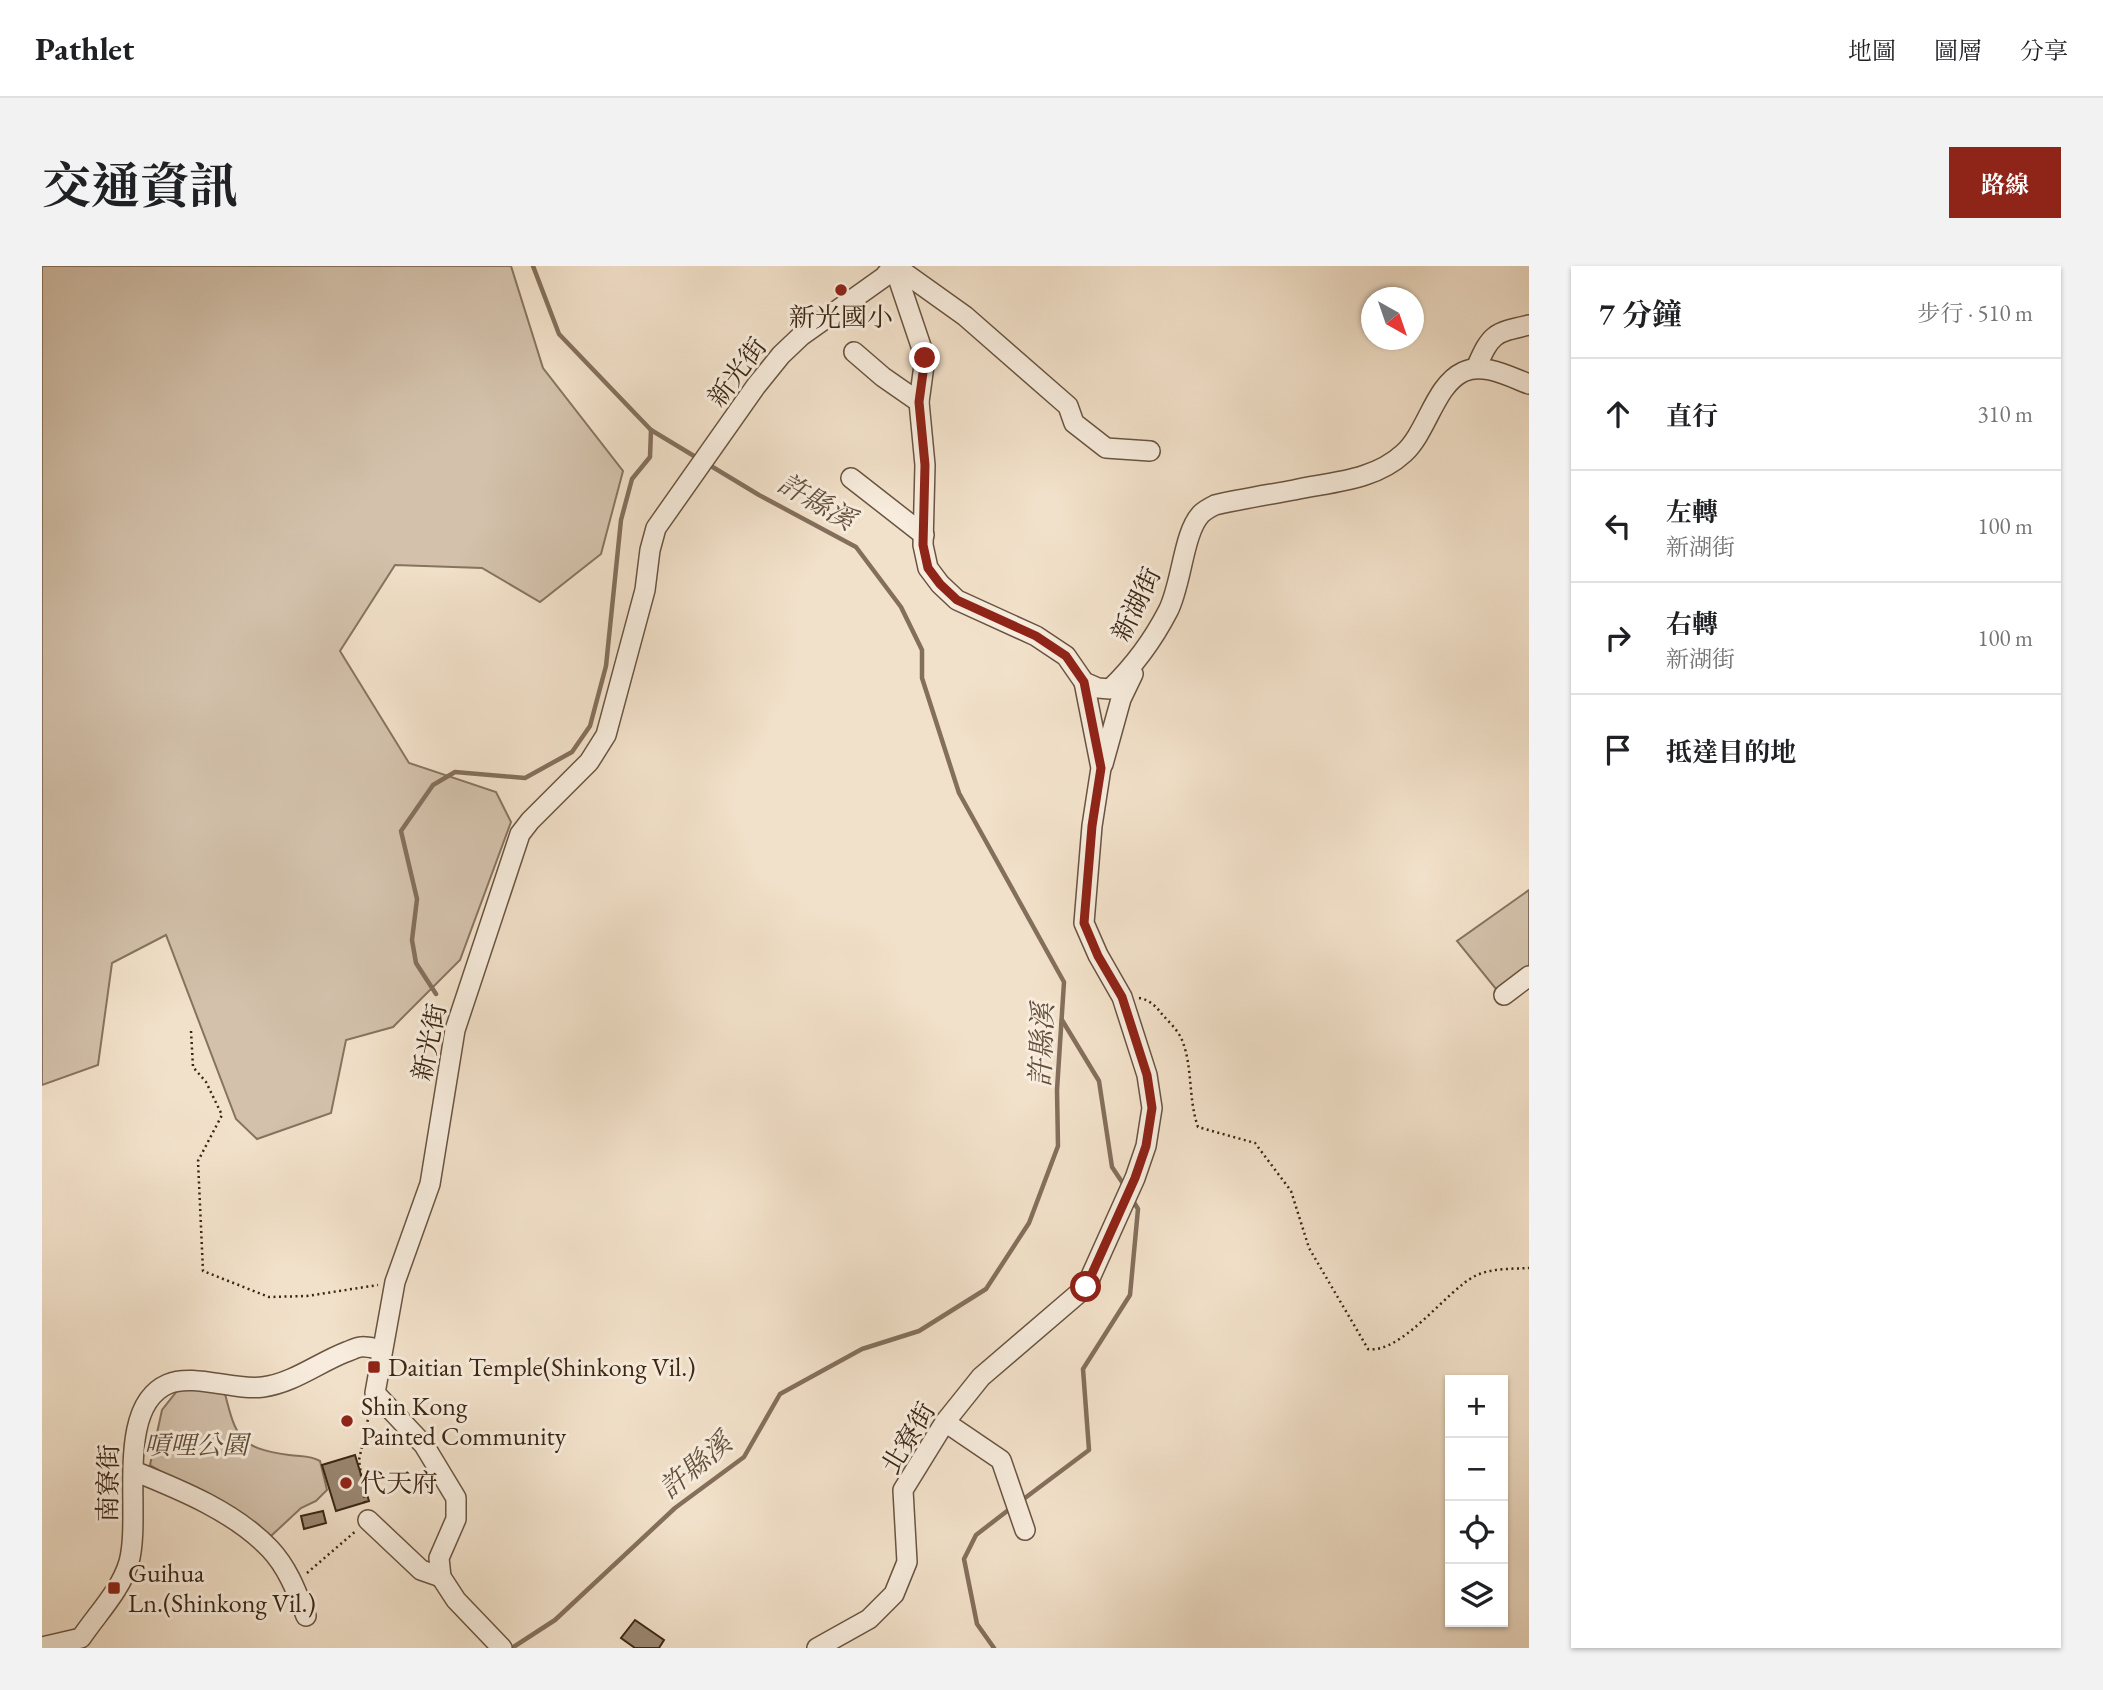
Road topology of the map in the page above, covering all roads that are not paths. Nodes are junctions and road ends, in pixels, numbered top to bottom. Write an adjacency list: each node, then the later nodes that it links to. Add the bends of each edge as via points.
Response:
1 (894, 266): 6 (street, via 925,358); 7 (street, via 965,316 1069,406 1074,423 1105,449); 15 (street, 新光街, via 781,355 656,528 645,590 606,735 589,762 520,834 455,1030 430,1184 395,1282)
2 (1529, 325): 4 (street, via 1501,332 1488,342)
3 (854, 352): 6 (street)
4 (1476, 368): 5 (street); 10 (street, 新湖街, via 1448,383 1404,453 1381,468 1348,481 1215,505 1202,513 1191,531 1169,609)
5 (1529, 384)
6 (919, 402): 9 (street, via 925,465)
7 (1150, 451)
8 (851, 478): 9 (street)
9 (924, 536): 11 (street, via 928,568 957,600 1036,636 1066,656)
10 (1141, 657): 11 (street, 新湖街, via 1110,689); 12 (street, via 1121,699)
11 (1084, 682): 12 (street)
12 (1101, 768): 16 (street, 北寮街, via 1084,923 1122,997 1147,1075 1152,1108 1146,1146 1086,1287 981,1377)
13 (1529, 975): 14 (street)
14 (1504, 995)
15 (382, 1350): 17 (street, 南寮街, via 361,1347 262,1387 169,1383 147,1401 137,1420); 20 (street, 新光街, via 375,1393 424,1445 456,1498 456,1519 439,1558)
16 (945, 1422): 19 (street, via 1001,1460); 24 (street, 北寮街, via 903,1490 907,1562 894,1594 869,1619)
17 (134, 1471): 21 (street, via 178,1489 241,1525 271,1550 294,1584); 22 (street, 南寮街, via 132,1548 124,1578 81,1638)
18 (368, 1520): 20 (street, via 421,1570)
19 (1025, 1530)
20 (441, 1577): 23 (street, via 456,1600)
21 (306, 1616)
22 (42, 1647)
23 (502, 1648)
24 (817, 1648)

